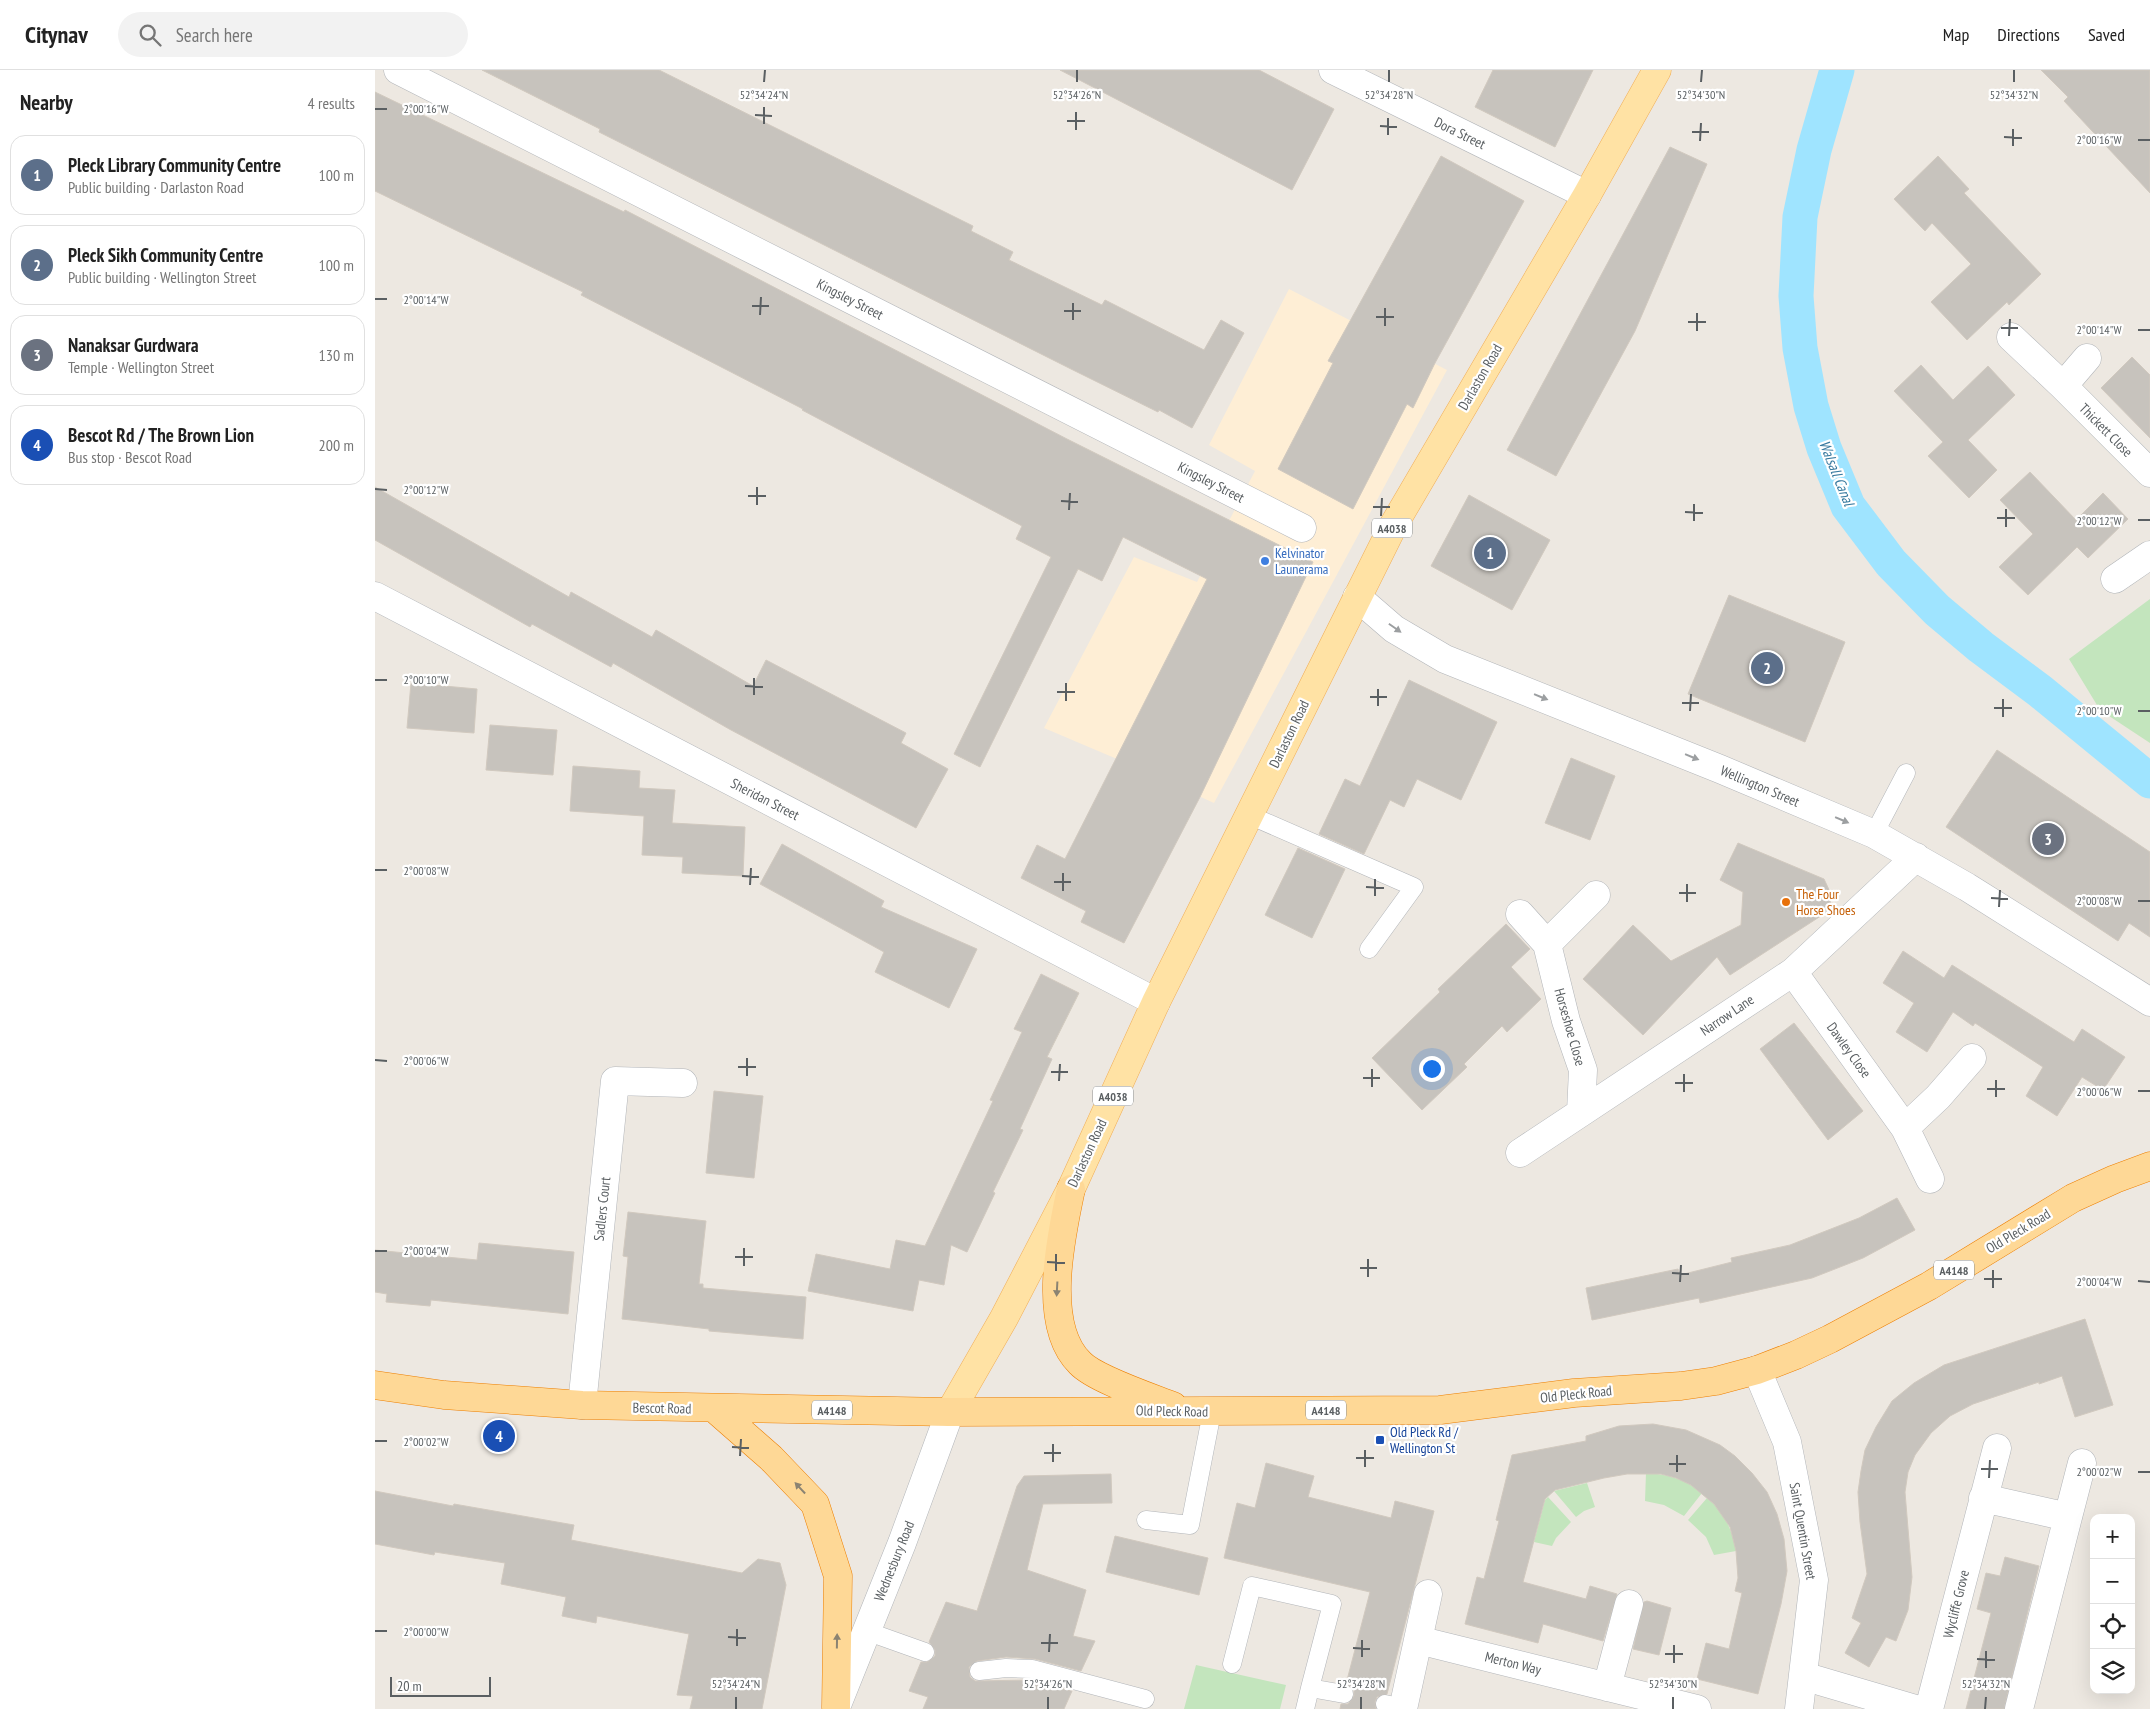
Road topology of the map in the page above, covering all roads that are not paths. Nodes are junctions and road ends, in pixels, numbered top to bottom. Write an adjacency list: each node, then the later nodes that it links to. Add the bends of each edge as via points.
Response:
1 (398, 70): 9 (street, Kingsley Street)
2 (1333, 70): 4 (street, Dora Street)
3 (1657, 70): 4 (main road, Darlaston Road / A4038)
4 (1587, 195): 12 (main road, Darlaston Road / A4038, via 1393,526)
5 (2011, 337): 7 (street, Thickett Close)
6 (2087, 358): 7 (street)
7 (2063, 386): 8 (street, Thickett Close)
8 (2150, 474)
9 (1302, 528)
10 (2150, 555): 11 (street)
11 (2115, 579)
12 (1357, 598): 15 (main road, Darlaston Road / A4038); 16 (street, Wellington Street, one-way to 16, via 1394,629 1445,659)
13 (378, 606): 24 (street, Sheridan Street)
14 (1906, 772): 16 (lane)
15 (1249, 815): 21 (lane, via 1413,887); 24 (main road, Darlaston Road / A4038)
16 (1874, 834): 17 (street, Wellington Street)
17 (1916, 857): 22 (street, Narrow Lane); 23 (street, Wellington Street)
18 (1596, 895): 20 (street)
19 (1521, 914): 20 (street, Horseshoe Close)
20 (1547, 944): 27 (street, Horseshoe Close, via 1566,1021 1583,1070)
21 (1369, 949)
22 (1793, 972): 27 (street, Narrow Lane); 28 (street, Dawley Close)
23 (2147, 994)
24 (1156, 1002): 32 (main road, Darlaston Road / A4038)
25 (1972, 1058): 28 (street, via 1938,1098)
26 (683, 1084): 35 (street, Sadlers Court, via 615,1080)
27 (1581, 1112): 29 (street, Narrow Lane)
28 (1905, 1128): 31 (street, Dawley Close)
29 (1520, 1152)
30 (2150, 1166): 33 (highway, Old Pleck Road / A4148, via 2073,1198 1920,1291 1830,1339)
31 (1930, 1179)
32 (1071, 1189): 37 (main road, Darlaston Road / A4038, via 1004,1318); 38 (highway, one-way to 38, via 1060,1243 1056,1297 1068,1345 1079,1363 1094,1373)
33 (1757, 1370): 38 (highway, Old Pleck Road / A4148, via 1681,1386 1574,1392 1447,1410); 51 (street, Saint Quentin Street, via 1787,1442 1814,1580)
34 (375, 1385): 35 (highway, Bescot Road / A4148, via 444,1395)
35 (582, 1405): 36 (highway, Bescot Road / A4148)
36 (715, 1409): 37 (highway, Bescot Road / A4148); 57 (highway, one-way to 36, via 838,1576 815,1504 771,1458)
37 (949, 1412): 38 (highway, Old Pleck Road / A4148); 46 (street, Wednesbury Road)
38 (1199, 1412): 43 (lane, via 1190,1525)
39 (1997, 1448): 41 (street, Wycliffe Grove)
40 (2082, 1463): 42 (street)
41 (1983, 1498): 42 (street); 62 (street, Wycliffe Grove)
42 (2068, 1517): 63 (street)
43 (1146, 1520)
44 (1428, 1594): 47 (street)
45 (1629, 1604): 52 (street)
46 (866, 1631): 48 (lane); 57 (street, Wednesbury Road)
47 (1418, 1640): 52 (street, Merton Way); 56 (street)
48 (925, 1652)
49 (1232, 1664): 53 (lane, via 1252,1586 1332,1604)
50 (979, 1671): 55 (lane, via 1032,1669)
51 (1803, 1676): 60 (street, Saint Quentin Street); 61 (street)
52 (1607, 1687): 59 (street, Merton Way)
53 (1310, 1688): 54 (lane); 58 (lane)
54 (1344, 1694)
55 (1145, 1699)
56 (1397, 1707)
57 (836, 1708)
58 (1305, 1709)
59 (1697, 1709)
60 (1799, 1709)
61 (1915, 1709)
62 (1929, 1709)
63 (2019, 1709)

